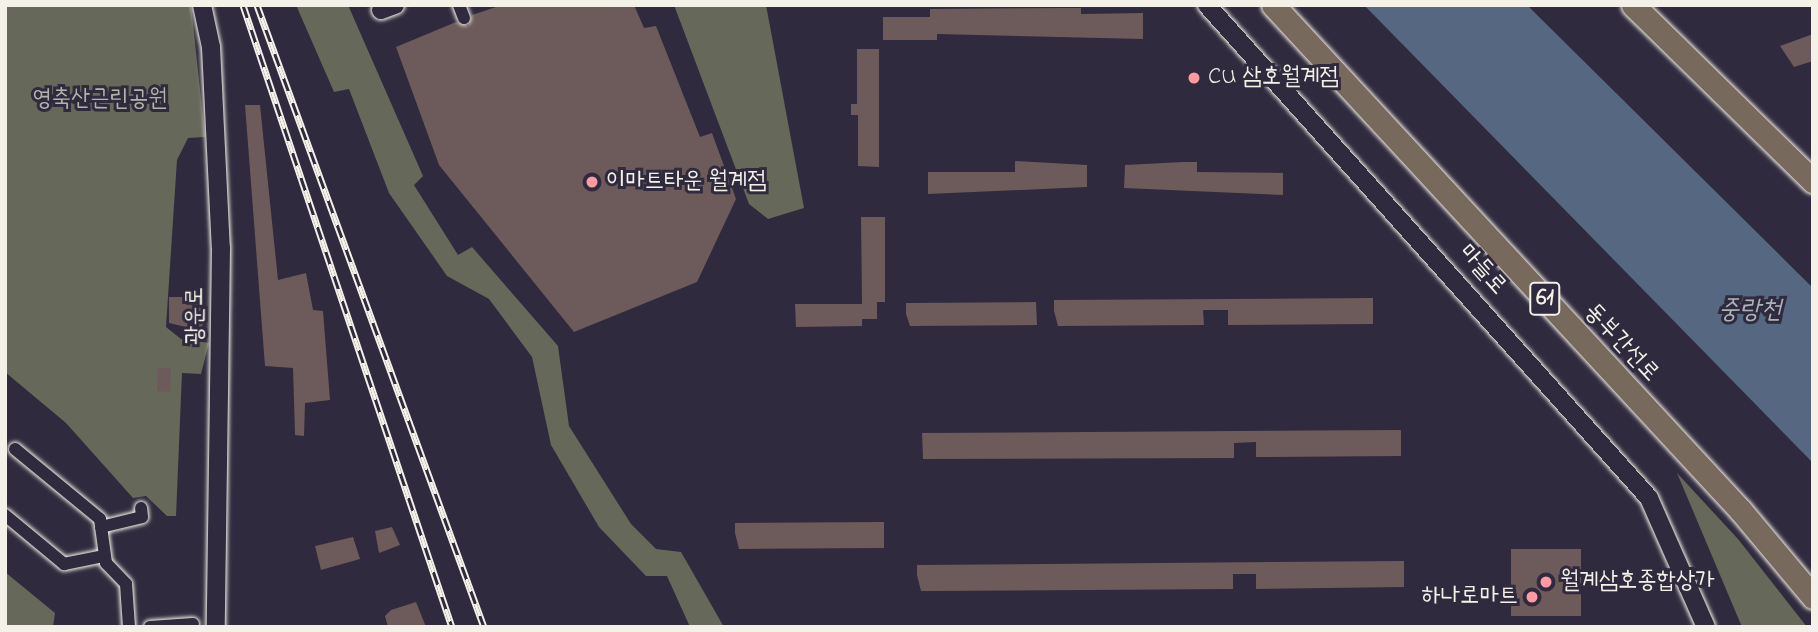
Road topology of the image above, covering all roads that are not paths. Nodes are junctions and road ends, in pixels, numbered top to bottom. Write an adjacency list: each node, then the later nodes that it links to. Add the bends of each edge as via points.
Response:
1 (202, 5): 17 (main road, 광운로, via 211,47 221,248)
2 (460, 5): 6 (street)
3 (1208, 5): 18 (main road, 마들로, via 1649,498)
4 (1273, 5): 13 (highway, 동부간선로 / 61, via 1741,511)
5 (1633, 5): 7 (highway)
6 (464, 18)
7 (1813, 181)
8 (15, 449): 11 (street, via 100,519)
9 (141, 508): 11 (street, via 142,517)
10 (5, 515): 12 (street, via 64,564)
11 (100, 527): 12 (street)
12 (104, 556): 15 (street, via 126,583)
13 (1813, 597)
14 (192, 624): 16 (street)
15 (129, 627)
16 (150, 627)
17 (216, 627)
18 (1706, 627)

